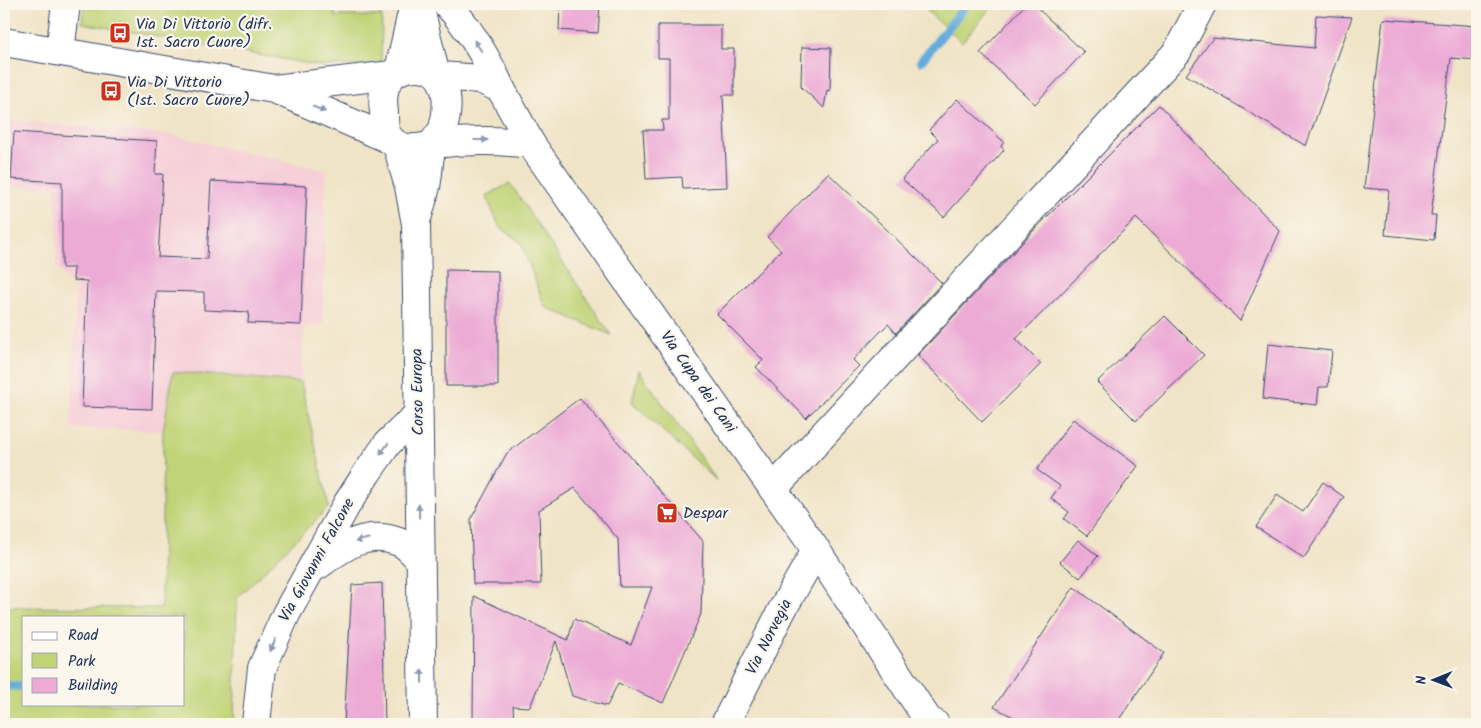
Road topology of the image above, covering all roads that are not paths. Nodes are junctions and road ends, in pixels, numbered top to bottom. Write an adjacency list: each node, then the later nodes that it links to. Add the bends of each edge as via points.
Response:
1 (66, 4): 7 (street)
2 (414, 4): 8 (street)
3 (419, 4): 9 (street)
4 (447, 4): 11 (street, Via Cupa dei Cani, one-way to 4, via 487,58)
5 (1202, 4): 17 (street, via 1177,52)
6 (4, 42): 7 (street)
7 (60, 51): 10 (street)
8 (395, 72): 9 (street, via 410,67); 10 (street); 12 (street, via 385,87 383,107 385,129)
9 (438, 74): 11 (street, via 480,79); 13 (street, via 446,89 447,110 443,130)
10 (274, 88): 12 (street, one-way to 12)
11 (501, 89): 14 (street, Via Cupa dei Cani)
12 (394, 143): 13 (street, via 407,149); 15 (street, via 409,187)
13 (433, 144): 14 (street, one-way to 14, via 474,140); 15 (street)
14 (531, 144): 17 (street, Via Cupa dei Cani)
15 (416, 224): 16 (street, Corso Europa)
16 (418, 414): 19 (street, Corso Europa, one-way to 16); 20 (street, Via Giovanni Falcone, one-way to 20, via 388,443 367,473)
17 (773, 489): 18 (street, Via Cupa dei Cani)
18 (816, 550): 23 (street, Via Norvegia); 24 (street, Via Cupa dei Cani, via 928,720)
19 (420, 560): 20 (street, one-way to 20, via 401,542 376,537 347,544); 22 (street, Corso Europa, one-way to 19)
20 (311, 570): 21 (street, Via Giovanni Falcone, one-way to 21, via 286,614 262,668)
21 (256, 724)
22 (423, 724)
23 (725, 724)
24 (935, 724)

